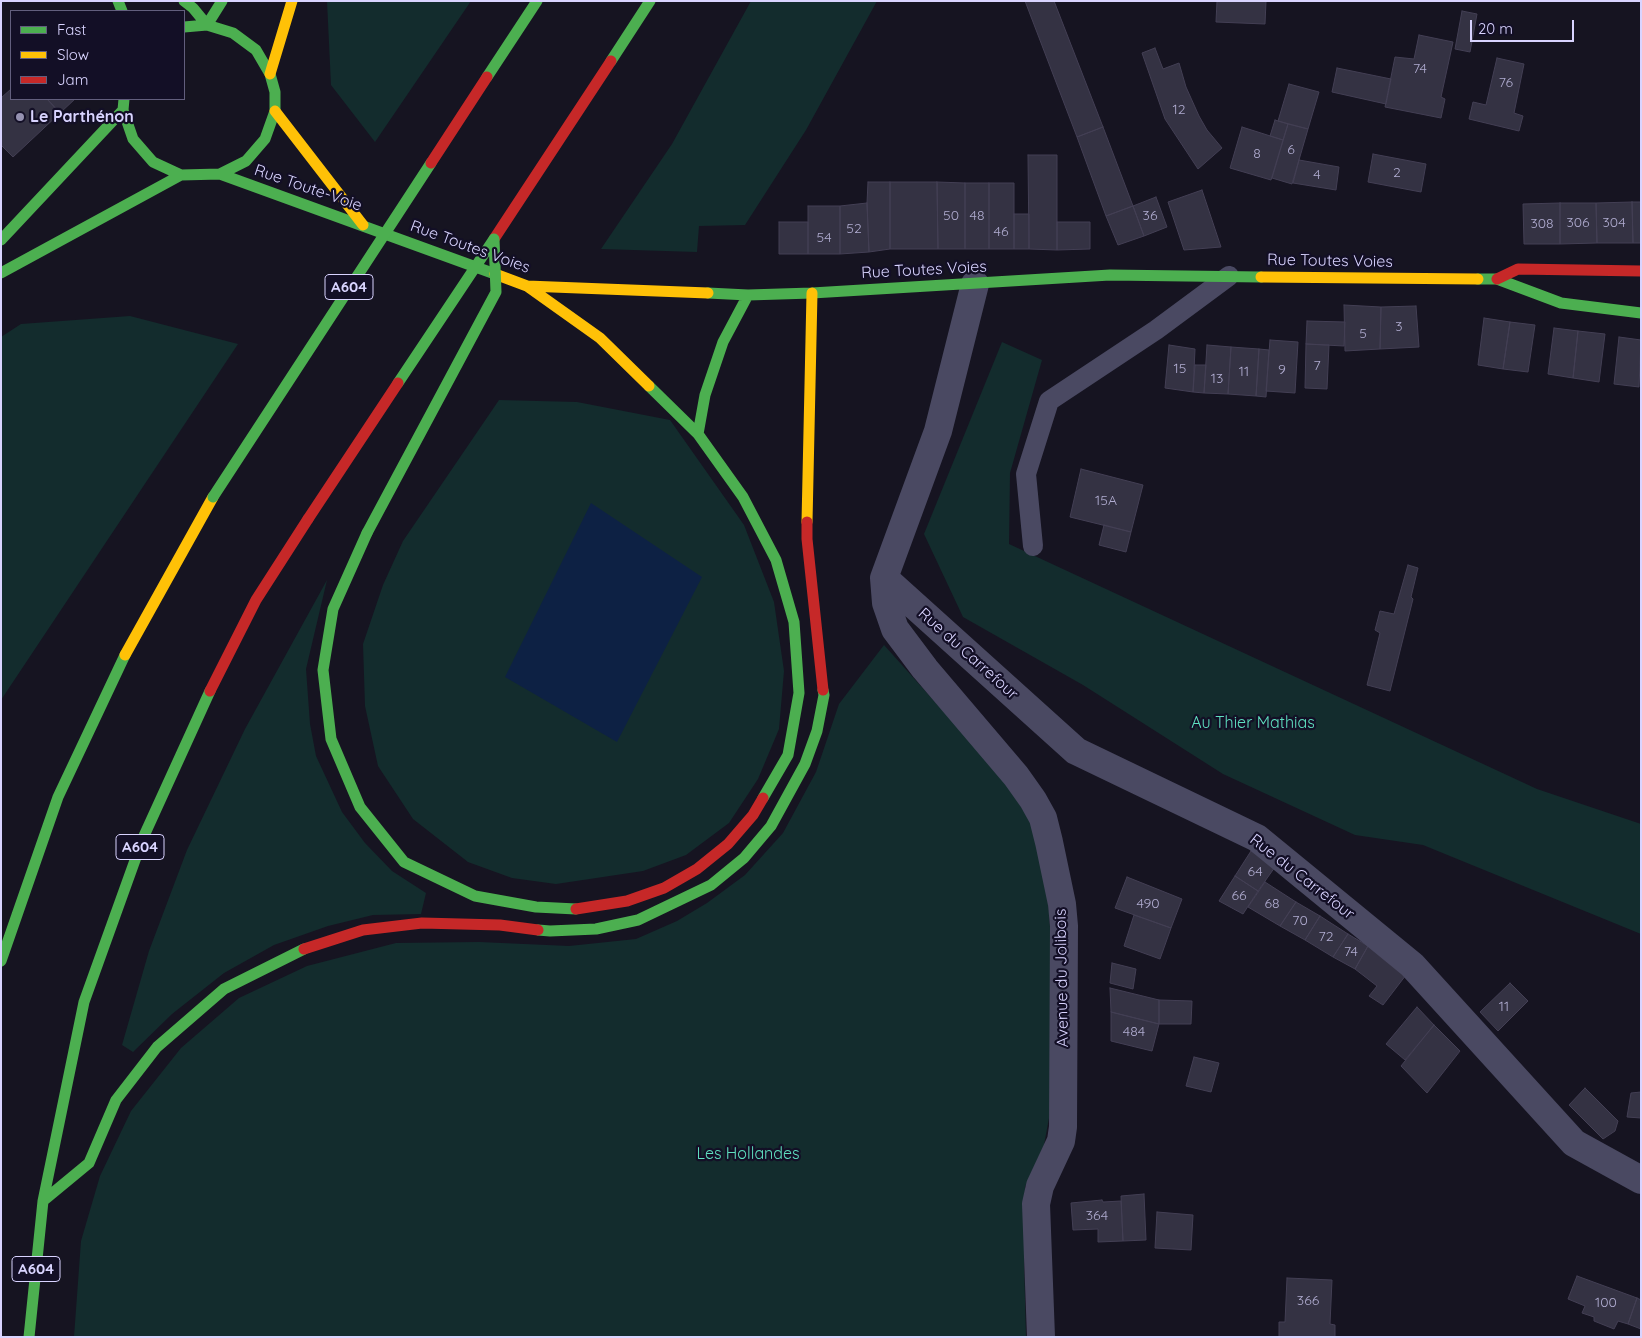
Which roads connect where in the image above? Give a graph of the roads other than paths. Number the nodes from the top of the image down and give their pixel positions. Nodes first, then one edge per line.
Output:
1 (184, 1) edge
2 (222, 1) edge
3 (292, 1) edge
4 (537, 1) edge
5 (650, 1) edge
6 (207, 25) junction
7 (185, 27) edge
8 (270, 74) junction
9 (124, 104) edge
10 (275, 111) junction
11 (220, 174) junction
12 (182, 175) junction
13 (363, 225) junction
14 (494, 239) junction
15 (1, 240) edge
16 (1641, 271) edge
17 (1, 273) edge
18 (1229, 276) junction
19 (1497, 278) junction
20 (975, 284) junction
21 (527, 286) junction
22 (812, 293) junction
23 (748, 294) junction
24 (1641, 313) edge
25 (698, 434) junction
26 (1032, 546) dead end
27 (884, 578) junction
28 (1, 961) edge
29 (1641, 1180) edge
30 (43, 1201) junction
31 (29, 1337) edge
32 (1041, 1337) edge

1 - 6 main road
2 - 6 main road
3 - 8 main road
4 - 28 main road, A604, bridge
5 - 14 main road, A604
6 - 7 main road, Rue Toute-Voie
6 - 8 main road, Rue Toute-Voie
8 - 10 main road, Rue Toute-Voie
9 - 12 main road, Rue Toute-Voie
9 - 15 main road
10 - 11 main road, Rue Toute-Voie
10 - 13 main road, Rue Toute-Voie
11 - 12 main road, Rue Toute-Voie
11 - 13 main road, Rue Toute-Voie
12 - 17 main road
13 - 21 main road, Rue Toutes Voies
14 - 25 main road, bridge
14 - 30 main road, A604, bridge
16 - 19 main road
18 - 19 main road, Rue Toutes Voies
18 - 20 main road, Rue Toutes Voies
18 - 26 lane
19 - 24 main road
20 - 22 main road, Rue Toutes Voies
20 - 27 street
21 - 23 main road, Rue Toutes Voies
21 - 25 main road
22 - 23 main road, Rue Toutes Voies
22 - 30 main road
23 - 25 main road
27 - 29 street, Rue du Carrefour
27 - 32 street, Avenue du Jolibois
30 - 31 main road, A604

